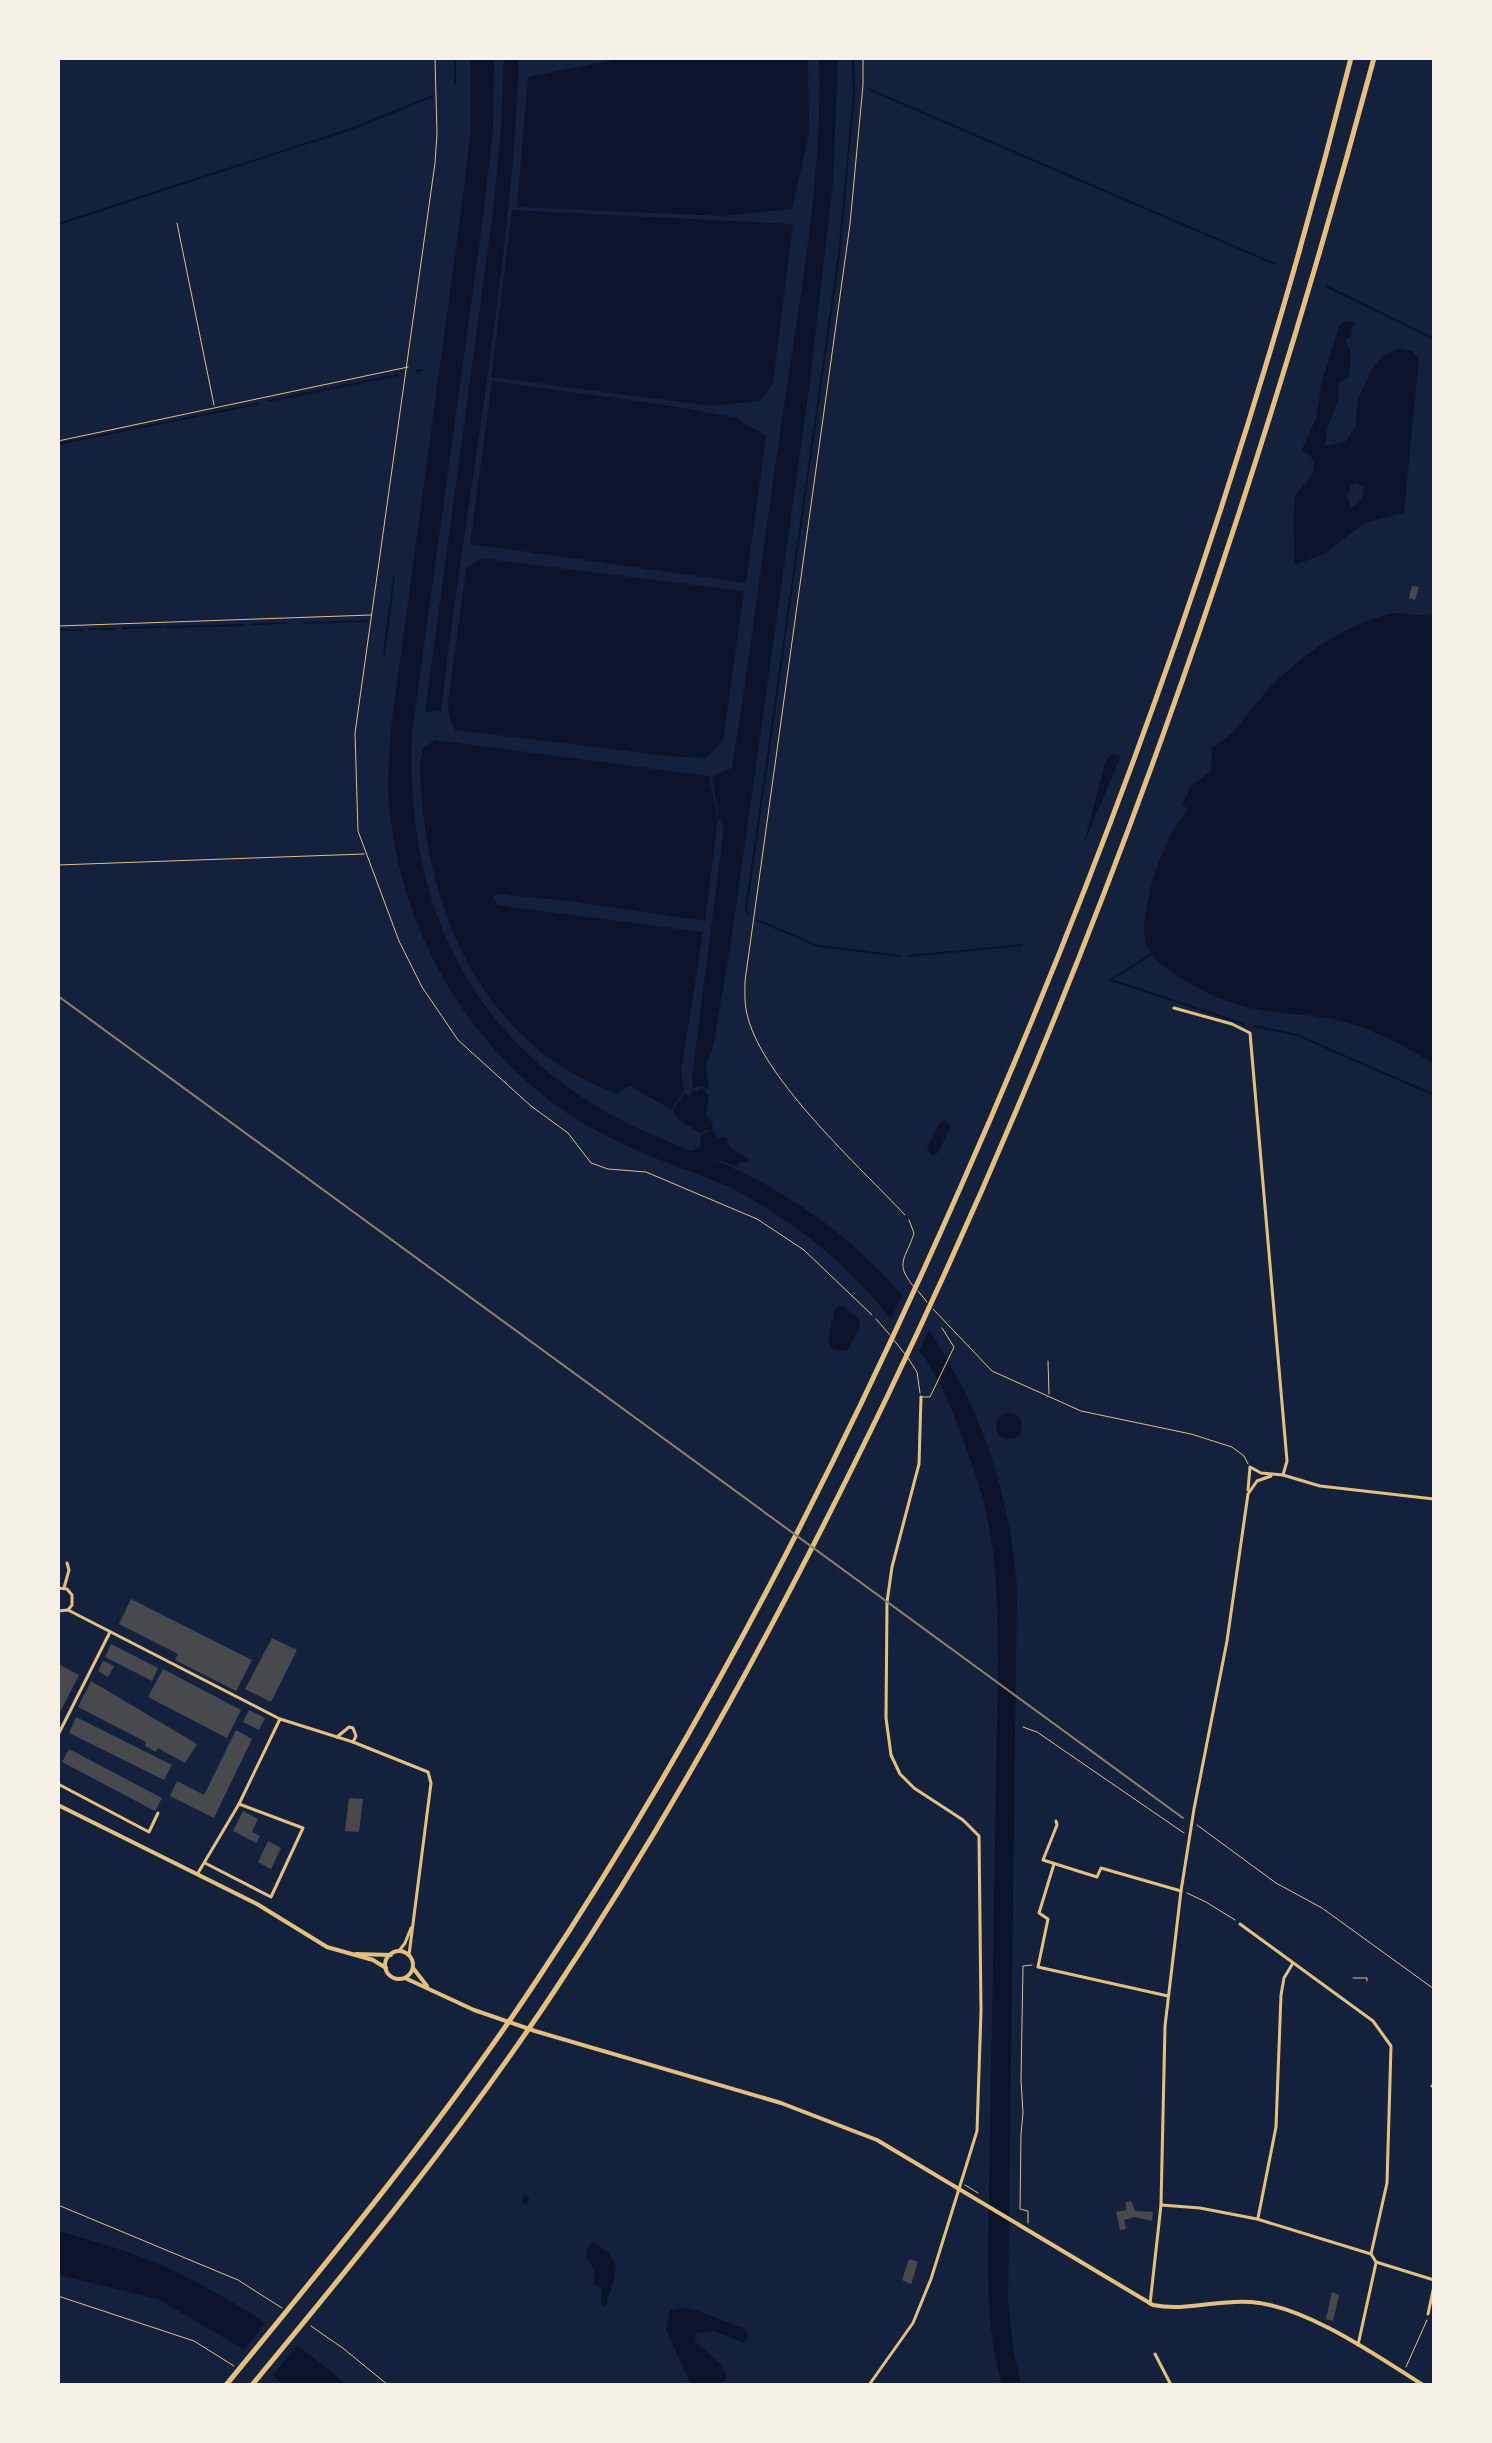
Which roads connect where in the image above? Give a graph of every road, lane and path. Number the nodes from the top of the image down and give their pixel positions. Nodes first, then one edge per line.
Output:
1 (435, 58) edge
2 (863, 58) edge
3 (1351, 58) edge
4 (1374, 58) edge
5 (177, 223) dead end
6 (408, 367) junction
7 (214, 408) junction
8 (58, 441) edge
9 (373, 615) junction
10 (58, 626) edge
11 (366, 854) junction
12 (58, 865) edge
13 (1174, 1008) dead end
14 (909, 1220) joint
15 (876, 1319) joint
16 (942, 1328) dead end
17 (1048, 1361) dead end
18 (921, 1397) junction
19 (1049, 1397) junction
20 (1250, 1467) junction
21 (1283, 1475) junction
22 (1271, 1476) junction
23 (1248, 1494) junction
24 (1434, 1499) edge
25 (67, 1563) dead end
26 (61, 1588) edge
27 (68, 1610) junction
28 (58, 1611) edge
29 (110, 1632) junction
30 (280, 1719) junction
31 (1023, 1727) dead end
32 (58, 1735) edge
33 (337, 1737) junction
34 (353, 1742) junction
35 (58, 1784) edge
36 (239, 1804) junction
37 (58, 1805) edge
38 (158, 1813) dead end
39 (1056, 1821) dead end
40 (1191, 1822) junction
41 (1203, 1831) junction
42 (1190, 1833) junction
43 (205, 1863) junction
44 (1054, 1864) junction
45 (198, 1873) junction
46 (1182, 1892) junction
47 (412, 1924) junction
48 (1240, 1924) joint
49 (399, 1951) junction
50 (354, 1954) junction
51 (391, 1955) junction
52 (409, 1955) junction
53 (1293, 1963) junction
54 (413, 1967) junction
55 (1038, 1967) junction
56 (386, 1968) junction
57 (405, 1978) junction
58 (1353, 1978) dead end
59 (1367, 1981) dead end
60 (428, 1988) junction
61 (1434, 1989) edge
62 (1168, 1996) junction
63 (959, 2184) junction
64 (979, 2193) dead end
65 (58, 2205) edge
66 (1161, 2205) junction
67 (1257, 2219) junction
68 (1027, 2226) dead end
69 (1371, 2254) junction
70 (1376, 2262) junction
71 (1434, 2280) edge
72 (1434, 2286) edge
73 (58, 2296) edge
74 (1150, 2304) junction
75 (286, 2311) dead end
76 (1428, 2314) joint
77 (307, 2323) dead end
78 (1358, 2345) junction
79 (1155, 2354) dead end
80 (234, 2366) dead end
81 (1403, 2372) junction
82 (226, 2385) edge
83 (252, 2385) edge
84 (388, 2385) edge
85 (869, 2385) edge
86 (1171, 2385) edge
87 (1423, 2385) edge

1 - 6 path
2 - 14 path
3 - 82 highway
4 - 83 highway
5 - 7 path
6 - 7 path
6 - 9 path
7 - 8 path
9 - 10 path
9 - 11 path
11 - 12 path
11 - 15 path
13 - 21 street
14 - 19 lane
15 - 18 lane
16 - 18 lane
17 - 19 lane
18 - 63 street
19 - 20 lane
20 - 22 street
20 - 23 street
21 - 22 street
21 - 24 street
22 - 23 street
23 - 40 street
25 - 26 street
26 - 27 street
27 - 28 street
27 - 29 street
29 - 30 street
29 - 32 street
30 - 33 street
30 - 36 street
31 - 42 path
33 - 34 street
33 - 34 street
34 - 47 street
35 - 38 street
36 - 43 street
36 - 43 street
37 - 45 main road
39 - 44 street
40 - 41 path
40 - 42 street
41 - 42 path
41 - 61 path
42 - 46 street
43 - 45 street
44 - 46 street
44 - 55 street
45 - 50 main road
46 - 48 path
46 - 62 street
47 - 49 street
47 - 52 street
48 - 53 street
49 - 51 main road
49 - 52 main road
50 - 51 main road
50 - 56 main road
51 - 56 main road
52 - 54 main road
53 - 67 street
53 - 69 street
54 - 57 main road
54 - 60 main road
55 - 62 street
55 - 68 path
56 - 57 main road
57 - 60 main road
58 - 59 path
60 - 63 main road
62 - 66 street
63 - 64 path
63 - 74 main road
63 - 85 street
65 - 75 path
66 - 67 street
66 - 74 street
67 - 69 street
69 - 70 street
70 - 71 street
70 - 78 street
72 - 76 street
73 - 80 path
74 - 78 main road
76 - 81 path
77 - 84 path
78 - 81 main road
79 - 86 street
81 - 87 main road

